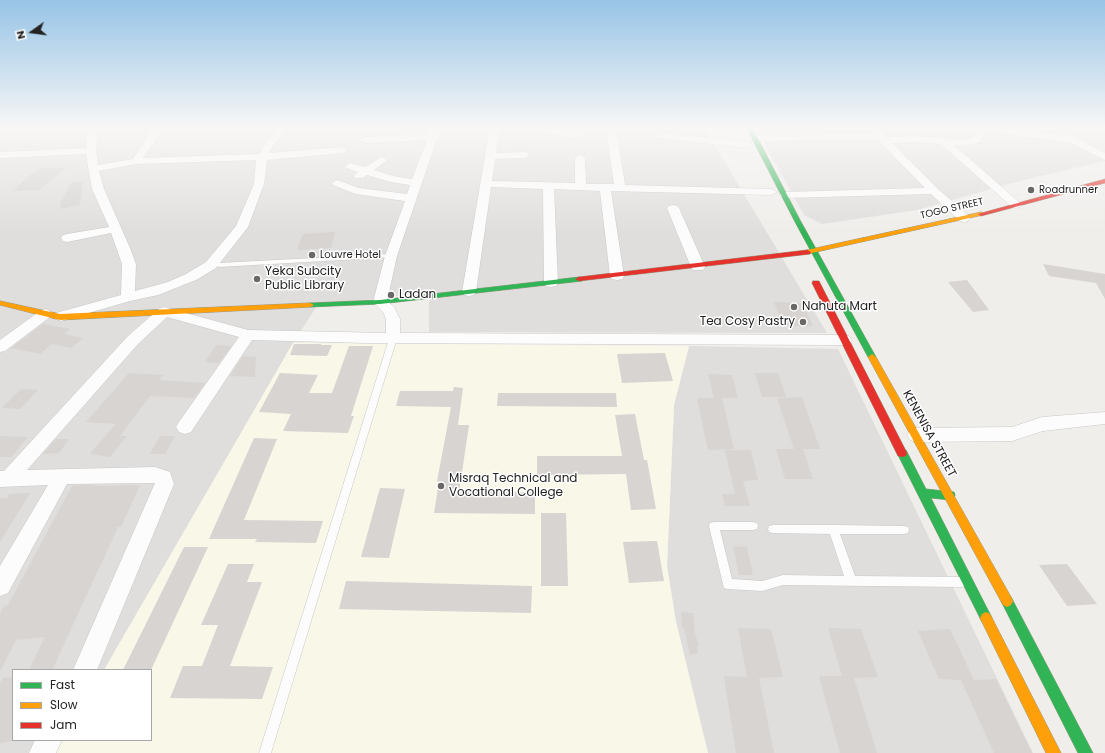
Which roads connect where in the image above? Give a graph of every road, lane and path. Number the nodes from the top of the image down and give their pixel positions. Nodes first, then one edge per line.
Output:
1 (92, 162) edge
2 (130, 162) edge
3 (261, 162) edge
4 (379, 162) edge
5 (424, 162) edge
6 (489, 162) edge
7 (580, 162) edge
8 (615, 162) edge
9 (761, 162) edge
10 (906, 162) edge
11 (967, 162) edge
12 (350, 166) dead end
13 (93, 169) junction
14 (365, 172) junction
15 (1105, 181) edge
16 (417, 183) junction
17 (485, 184) junction
18 (548, 186) junction
19 (581, 187) junction
20 (605, 188) junction
21 (620, 188) junction
22 (934, 190) junction
23 (775, 193) junction
24 (412, 198) junction
25 (1016, 205) junction
26 (673, 208) dead end
27 (964, 218) junction
28 (115, 229) junction
29 (67, 238) dead end
30 (815, 251) junction
31 (391, 256) junction
32 (219, 265) dead end
33 (698, 267) junction
34 (812, 274) dead end
35 (617, 276) junction
36 (551, 283) junction
37 (469, 292) junction
38 (128, 297) junction
39 (0, 302) edge
40 (380, 302) junction
41 (164, 312) junction
42 (45, 314) junction
43 (60, 316) junction
44 (248, 335) junction
45 (393, 338) junction
46 (844, 340) junction
47 (0, 347) edge
48 (1105, 418) edge
49 (185, 428) dead end
50 (916, 435) junction
51 (62, 477) junction
52 (5, 479) edge
53 (922, 493) junction
54 (950, 496) junction
55 (753, 526) dead end
56 (773, 529) dead end
57 (833, 529) junction
58 (904, 530) dead end
59 (852, 580) junction
60 (968, 582) junction
61 (0, 586) edge
62 (85, 669) edge
63 (48, 741) edge
64 (42, 753) edge
65 (265, 753) edge
66 (1054, 753) edge
67 (1086, 753) edge

1 - 13 street
2 - 13 street
3 - 38 street
4 - 14 street
5 - 16 street
6 - 17 street
7 - 19 street
8 - 21 street
9 - 23 main road, KENENISA STREET
10 - 22 street
11 - 25 street
12 - 14 street
13 - 28 street
14 - 16 street
14 - 24 street
15 - 25 main road, TOGO STREET
16 - 24 street
17 - 18 street
17 - 37 street
18 - 19 street
18 - 36 street
19 - 20 street
20 - 21 street
20 - 35 street
21 - 23 street
22 - 23 street
22 - 27 street
23 - 30 main road, KENENISA STREET
24 - 31 street
25 - 27 main road, TOGO STREET
26 - 33 street
27 - 30 main road, TOGO STREET
28 - 29 street
28 - 38 street
30 - 33 main road, TOGO STREET
30 - 50 main road, KENENISA STREET
31 - 32 lane
31 - 40 street
33 - 35 main road, TOGO STREET
34 - 46 main road
35 - 36 main road, TOGO STREET
36 - 37 main road, TOGO STREET
37 - 40 main road, TOGO STREET
38 - 43 street
39 - 42 main road, TOGO STREET
40 - 41 main road, TOGO STREET
40 - 45 street
41 - 43 main road, TOGO STREET
41 - 44 street
41 - 52 street
42 - 43 main road, TOGO STREET
42 - 47 street
44 - 45 street
44 - 49 street
45 - 46 street
45 - 65 lane
46 - 53 main road
48 - 50 street
50 - 54 main road, KENENISA STREET
51 - 52 street
51 - 61 street
51 - 62 street
53 - 54 main road
53 - 60 main road
54 - 67 main road, KENENISA STREET
55 - 59 lane
56 - 57 lane
57 - 58 lane
57 - 59 lane
59 - 60 lane
60 - 66 main road
63 - 64 street

